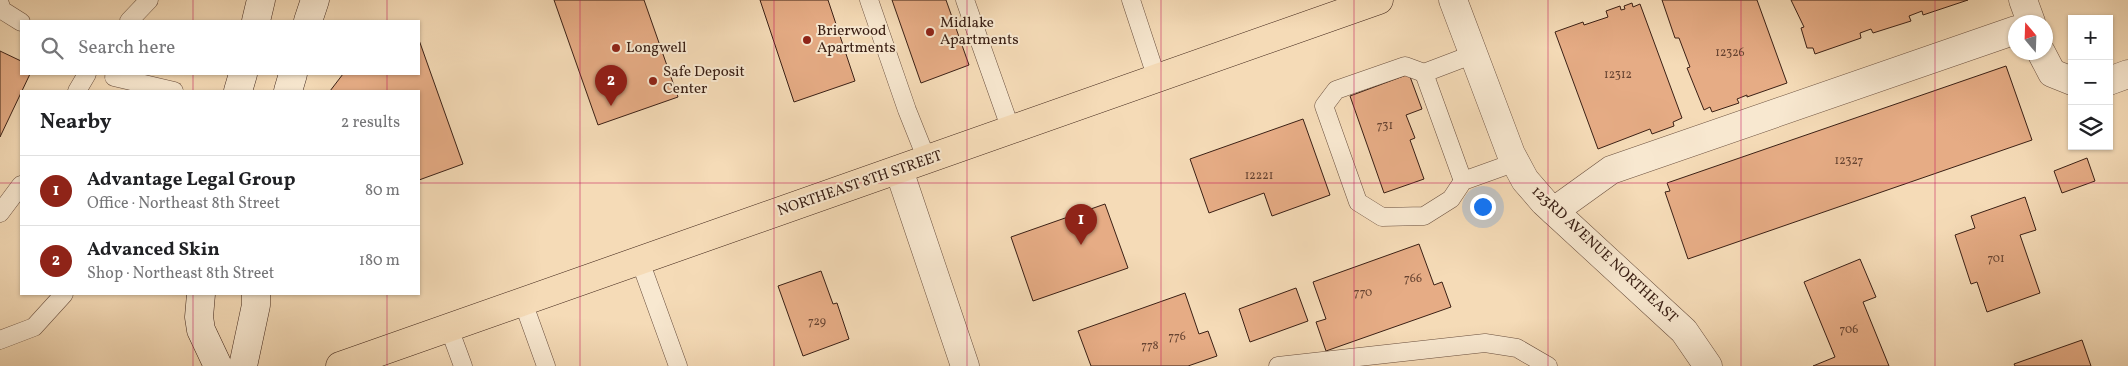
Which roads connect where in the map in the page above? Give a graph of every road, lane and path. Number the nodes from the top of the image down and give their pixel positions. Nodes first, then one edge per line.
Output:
1 (149, 0) edge
2 (261, 0) edge
3 (314, 0) edge
4 (869, 0) edge
5 (965, 0) edge
6 (1131, 0) edge
7 (1453, 0) edge
8 (2023, 0) edge
9 (1376, 1) edge
10 (0, 4) edge
11 (2028, 15) edge
12 (130, 20) edge
13 (256, 20) edge
14 (308, 20) edge
15 (20, 21) edge
16 (2008, 33) edge
17 (1474, 54) junction
18 (2045, 60) edge
19 (1424, 73) junction
20 (2128, 74) edge
21 (86, 75) edge
22 (243, 75) edge
23 (293, 75) edge
24 (1157, 79) junction
25 (2068, 80) edge
26 (2113, 80) edge
27 (113, 81) edge
28 (78, 90) edge
29 (168, 90) edge
30 (238, 90) edge
31 (288, 90) edge
32 (1010, 130) junction
33 (927, 160) junction
34 (1516, 162) junction
35 (899, 170) junction
36 (1463, 180) junction
37 (20, 186) edge
38 (1554, 211) junction
39 (0, 213) edge
40 (640, 261) junction
41 (63, 295) edge
42 (201, 295) edge
43 (256, 295) edge
44 (523, 302) junction
45 (449, 328) junction
46 (0, 340) edge
47 (345, 365) edge
48 (218, 366) edge
49 (243, 366) edge
50 (463, 366) edge
51 (546, 366) edge
52 (678, 366) edge
53 (965, 366) edge
54 (1278, 366) edge
55 (1548, 366) edge
56 (1708, 366) edge

1 - 12 lane
2 - 13 street
3 - 14 street
4 - 33 lane
5 - 32 lane
6 - 24 lane
7 - 17 street, 123RD AVENUE NORTHEAST
8 - 11 street
9 - 24 main road, NORTHEAST 8TH STREET
10 - 15 lane
16 - 38 street
17 - 19 lane
17 - 34 street, 123RD AVENUE NORTHEAST
18 - 25 street
19 - 36 lane
19 - 36 lane
20 - 26 street
21 - 28 lane
22 - 30 street
23 - 31 street
24 - 32 main road, NORTHEAST 8TH STREET
27 - 29 lane
32 - 33 main road, NORTHEAST 8TH STREET
33 - 35 main road, NORTHEAST 8TH STREET
34 - 36 lane
34 - 38 street, 123RD AVENUE NORTHEAST
35 - 40 main road, NORTHEAST 8TH STREET
35 - 53 street
37 - 39 lane
38 - 56 street, 123RD AVENUE NORTHEAST
40 - 44 main road, NORTHEAST 8TH STREET
40 - 52 lane
41 - 46 lane
42 - 48 street
43 - 49 street
44 - 45 main road, NORTHEAST 8TH STREET
44 - 51 lane
45 - 47 main road, NORTHEAST 8TH STREET
45 - 50 lane
54 - 55 lane

